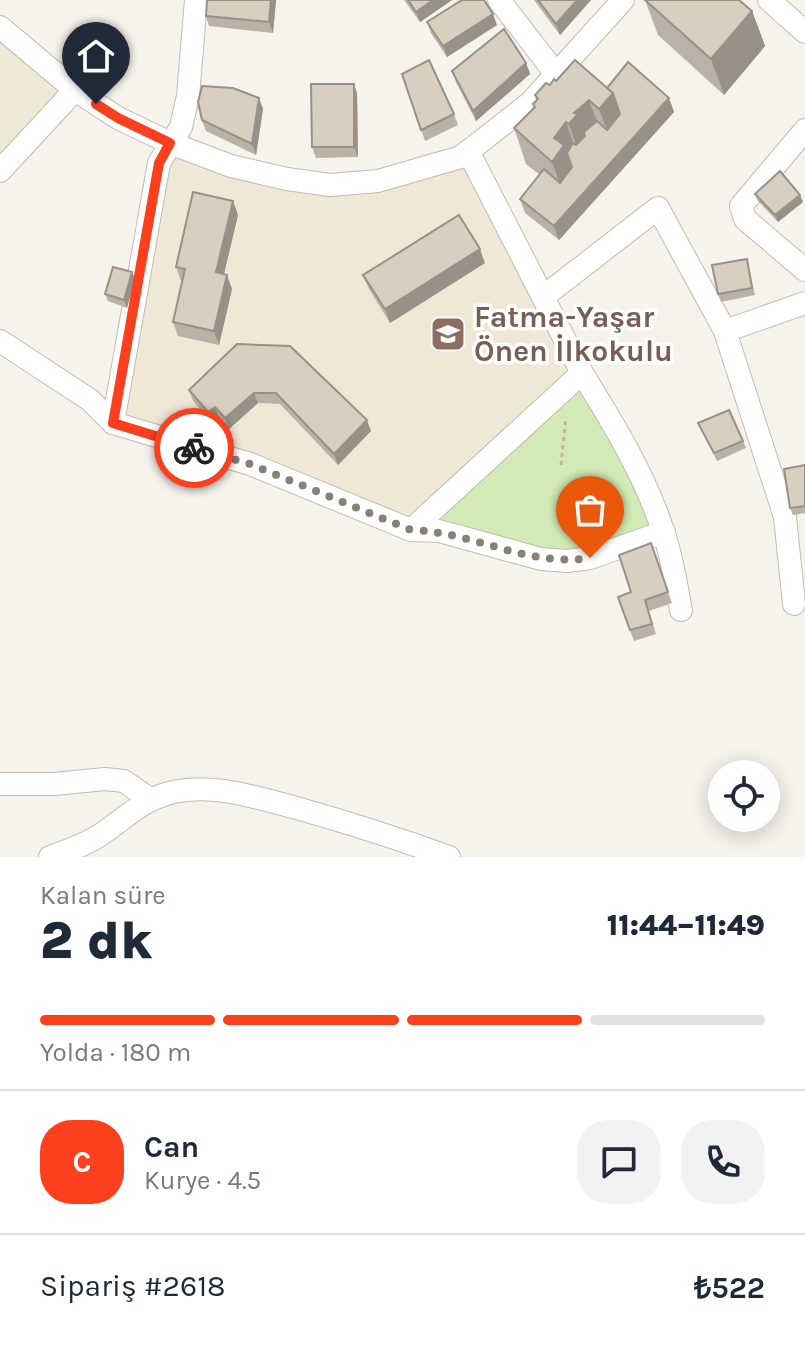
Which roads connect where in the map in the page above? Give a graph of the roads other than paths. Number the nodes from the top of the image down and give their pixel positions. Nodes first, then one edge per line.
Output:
1 (196, 0) edge
2 (499, 0) edge
3 (623, 0) edge
4 (776, 2) edge
5 (0, 27) edge
6 (805, 32) edge
7 (556, 74) junction
8 (75, 90) junction
9 (805, 130) edge
10 (170, 143) junction
11 (468, 151) junction
12 (0, 171) edge
13 (805, 270) edge
14 (543, 297) junction
15 (805, 303) edge
16 (725, 331) junction
17 (0, 341) edge
18 (575, 379) junction
19 (113, 423) junction
20 (411, 530) junction
21 (664, 532) junction
22 (794, 604) dead end
23 (681, 610) dead end
24 (0, 784) edge
25 (151, 800) junction
26 (50, 857) edge
27 (449, 857) edge

1 - 10 street
2 - 7 street
3 - 7 street
4 - 6 street
5 - 8 street
7 - 11 street
8 - 10 street
8 - 12 street
9 - 13 street
10 - 11 street
10 - 19 street
11 - 14 street
14 - 16 street
14 - 18 street
15 - 16 street
16 - 22 street
17 - 19 street
18 - 20 street
18 - 21 street
19 - 20 street
20 - 21 street
21 - 23 street
24 - 25 street
25 - 26 street
25 - 27 street

